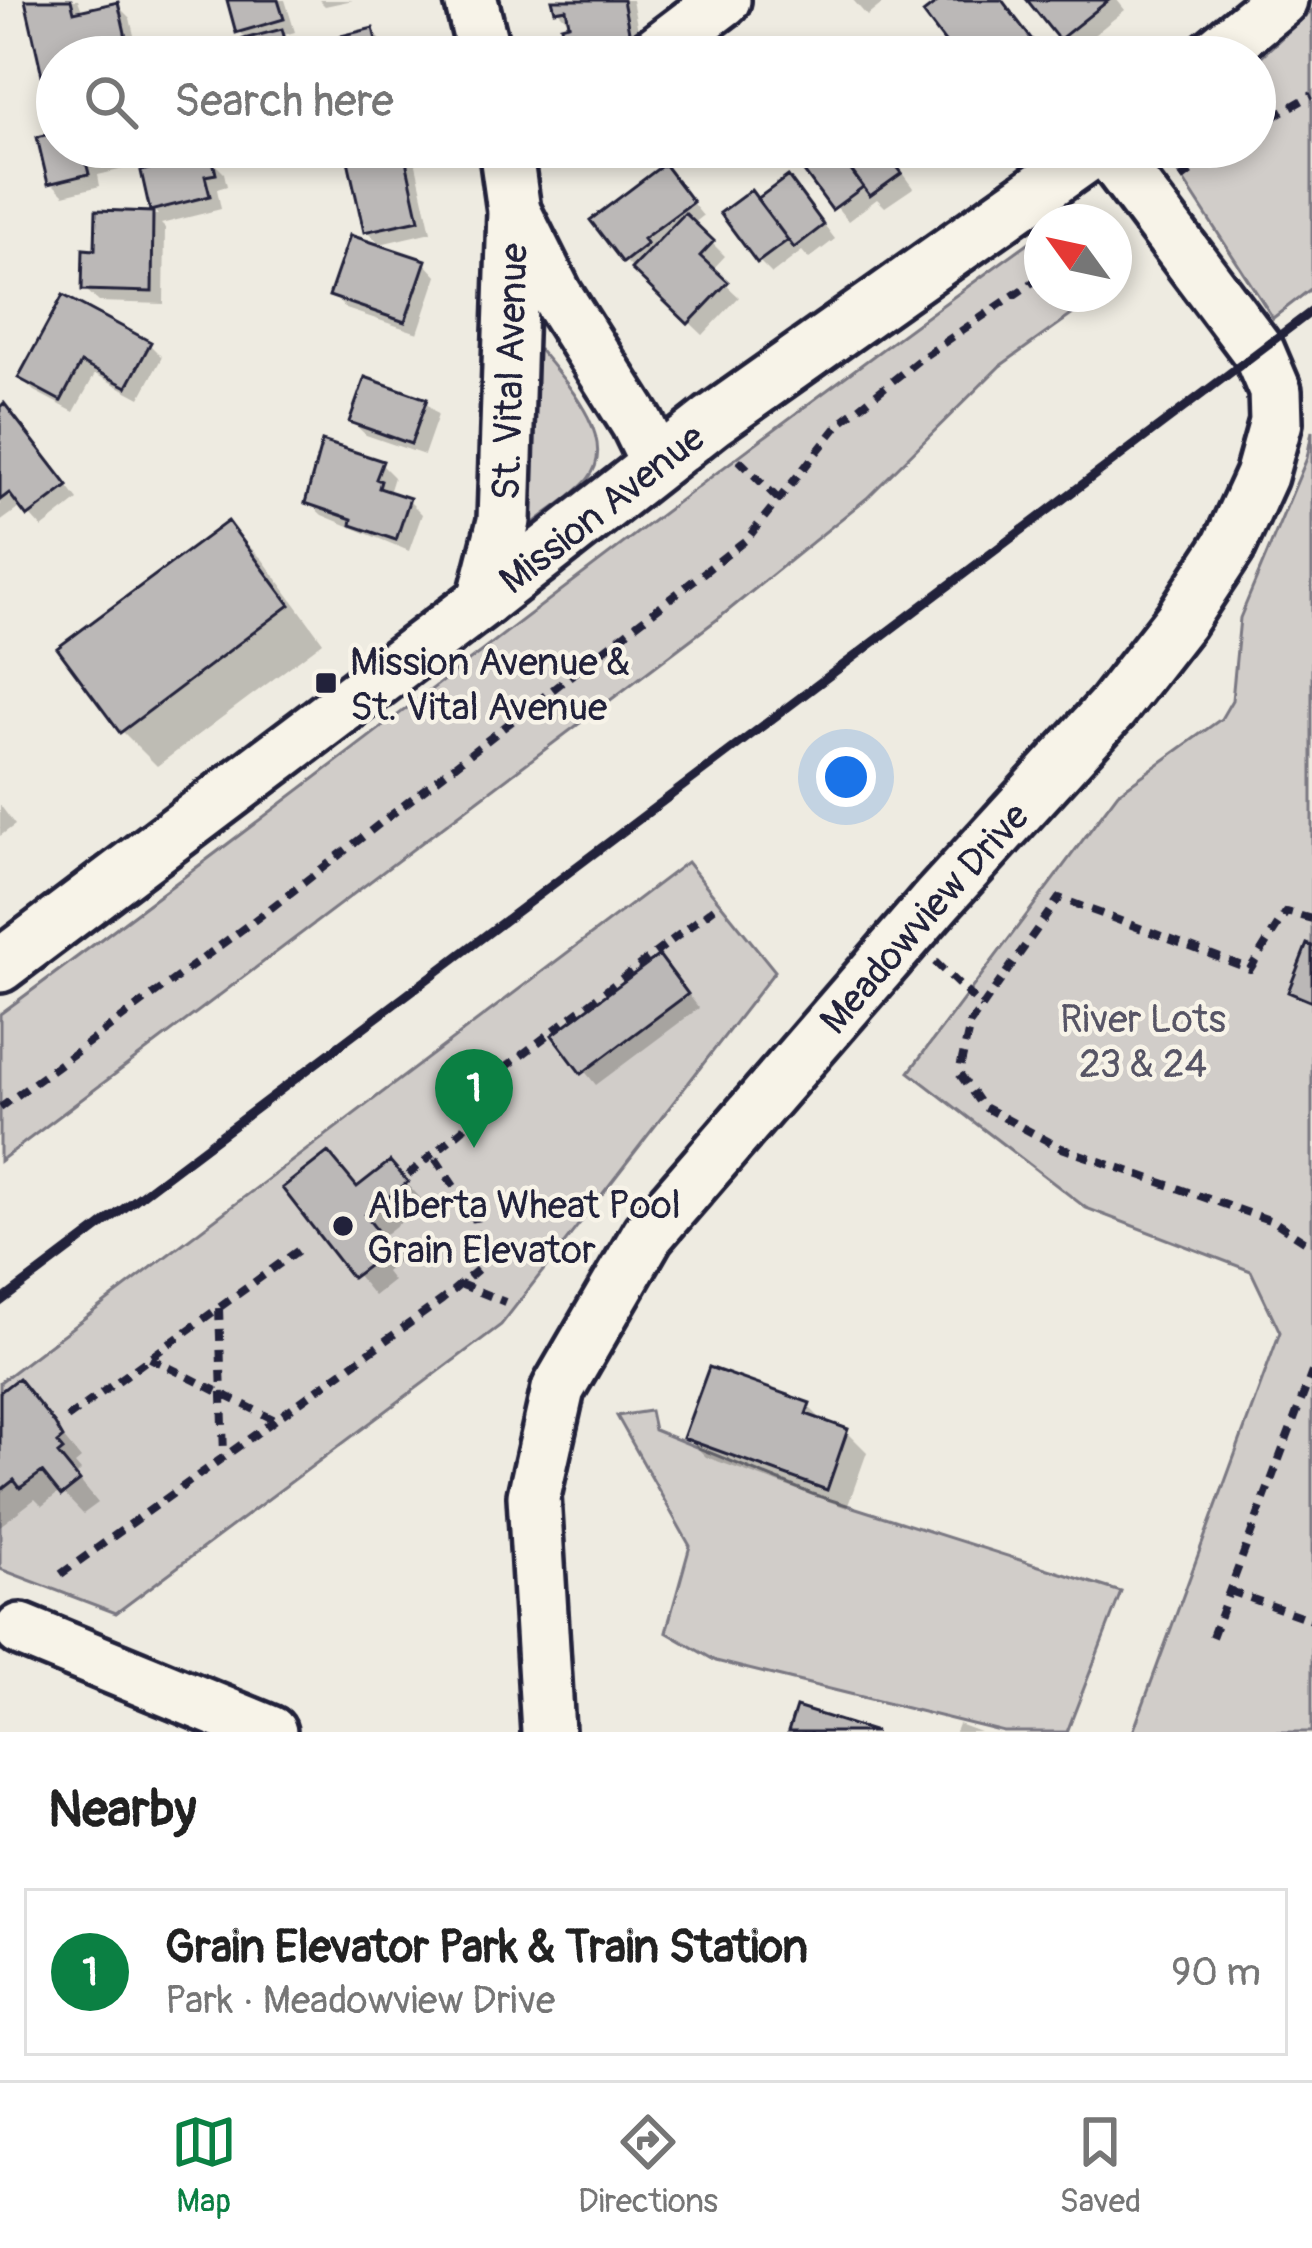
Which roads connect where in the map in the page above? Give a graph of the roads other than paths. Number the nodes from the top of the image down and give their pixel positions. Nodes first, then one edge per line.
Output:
1 (471, 0) edge
2 (724, 0) edge
3 (1281, 0) edge
4 (480, 36) edge
5 (677, 36) edge
6 (1237, 36) edge
7 (509, 168) edge
8 (1072, 168) edge
9 (1118, 168) edge
10 (514, 211) junction
11 (1294, 417) edge
12 (656, 462) junction
13 (484, 600) junction
14 (0, 966) edge
15 (21, 1630) dead end
16 (271, 1732) edge
17 (548, 1732) edge

1 - 4 street
2 - 5 street
3 - 6 street
7 - 10 street, St. Vital Avenue
8 - 12 street, Mission Avenue
9 - 11 street, Meadowview Drive
10 - 12 street, St. Vital Avenue
10 - 13 street, St. Vital Avenue
11 - 17 street, Meadowview Drive
12 - 13 street, Mission Avenue
13 - 14 street, Mission Avenue
15 - 16 street

